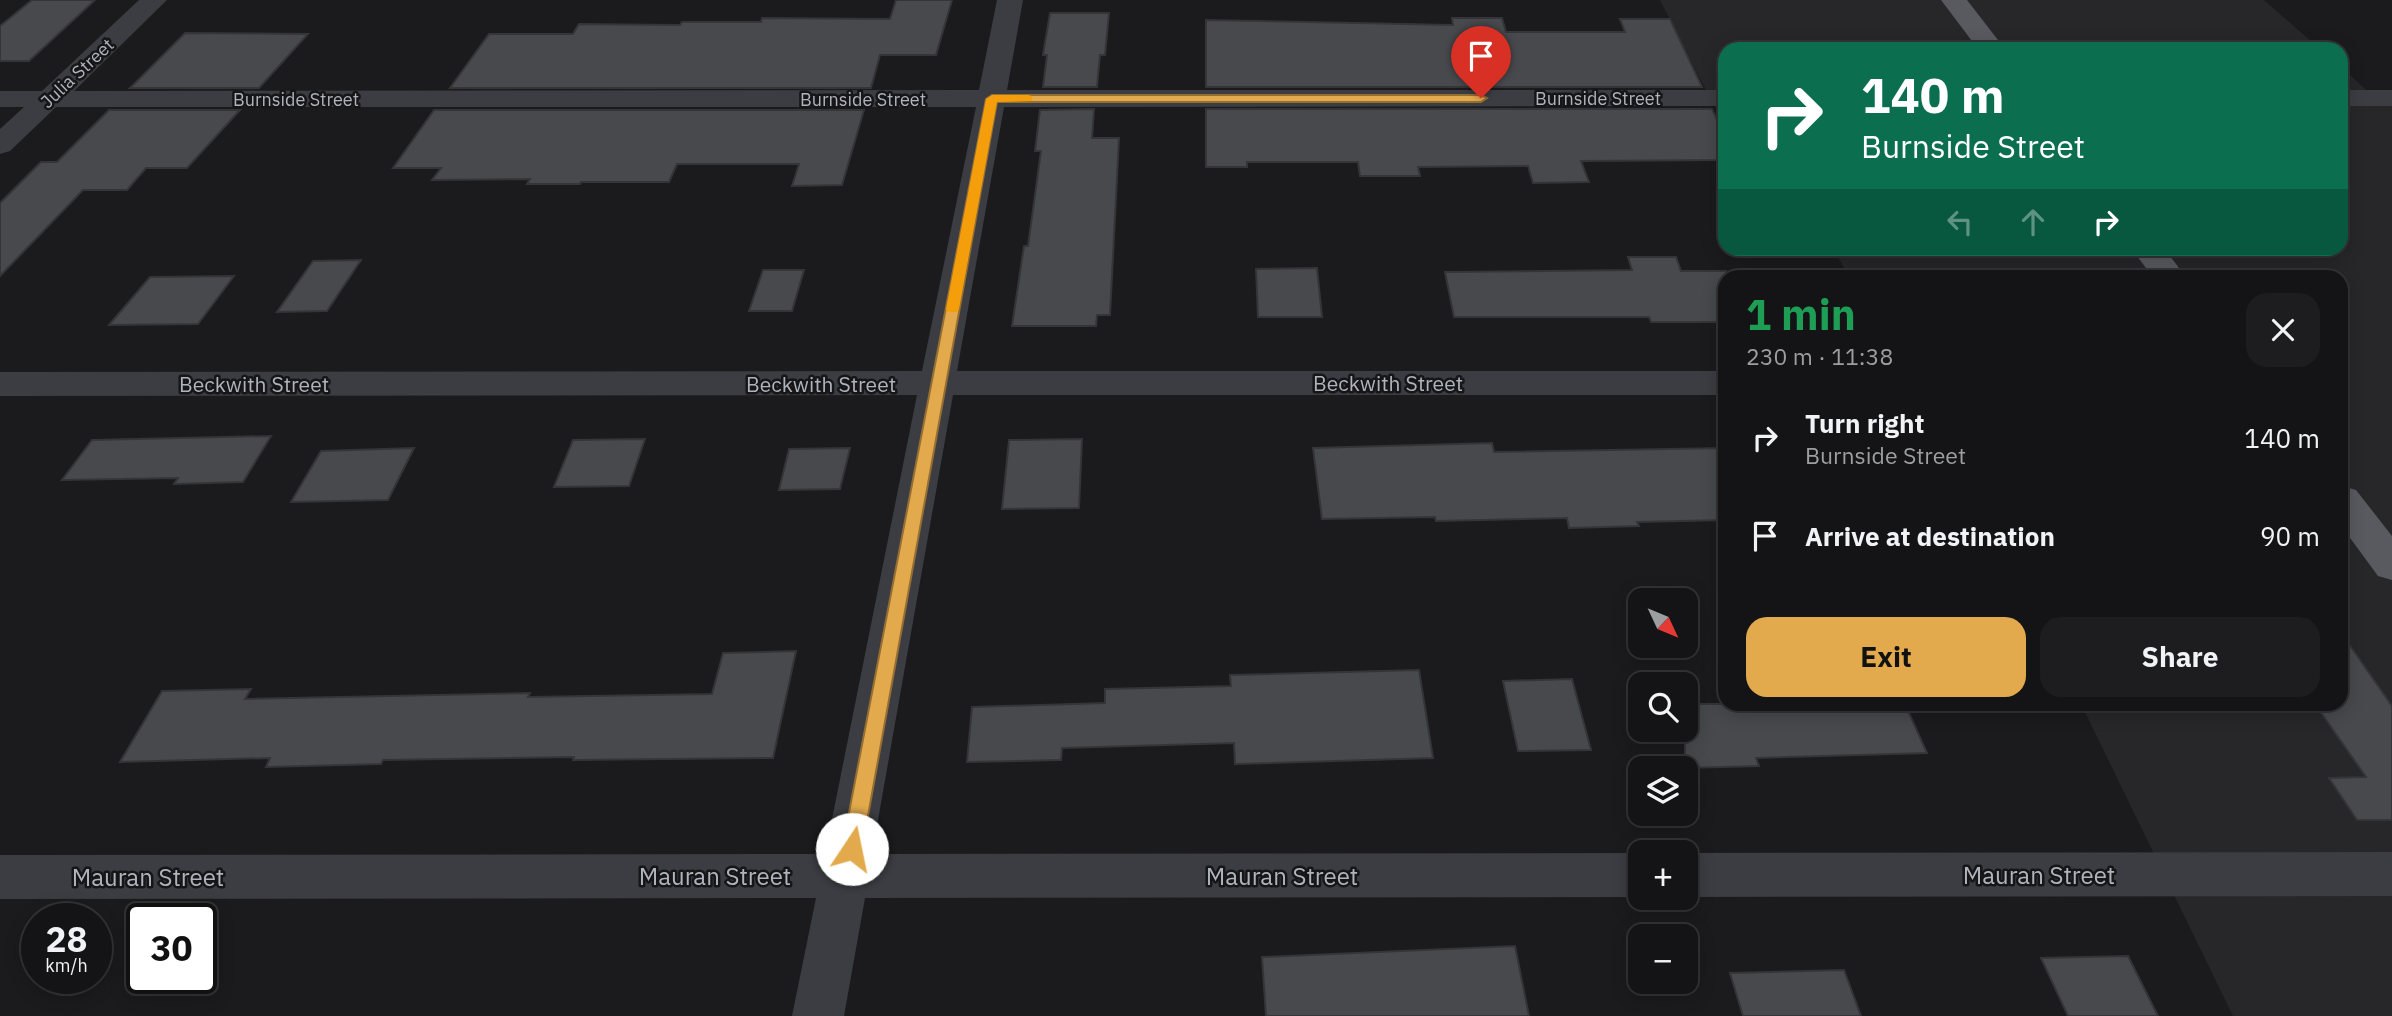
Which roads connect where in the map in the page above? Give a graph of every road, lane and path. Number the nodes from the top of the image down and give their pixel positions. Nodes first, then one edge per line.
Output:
1 (154, 0) edge
2 (1010, 0) edge
3 (1954, 0) edge
4 (1987, 42) edge
5 (1718, 98) edge
6 (2348, 98) edge
7 (2392, 98) edge
8 (0, 99) edge
9 (49, 99) junction
10 (992, 99) junction
11 (0, 145) edge
12 (2153, 256) edge
13 (2164, 270) edge
14 (1718, 383) edge
15 (0, 384) edge
16 (939, 384) junction
17 (2348, 508) edge
18 (2392, 565) edge
19 (2392, 874) edge
20 (1628, 875) edge
21 (1698, 875) edge
22 (847, 876) junction
23 (0, 877) edge
24 (818, 1016) edge

1 - 9 street, Julia Street
2 - 10 street
3 - 4 main road
5 - 10 street, Burnside Street
6 - 7 street
8 - 9 street, Burnside Street
9 - 10 street, Burnside Street
9 - 11 street, Julia Street
10 - 16 street
12 - 13 main road
14 - 16 street, Beckwith Street
15 - 16 street, Beckwith Street
16 - 22 street
17 - 18 main road
19 - 21 street, Mauran Street
20 - 22 street, Mauran Street
22 - 23 street, Mauran Street
22 - 24 street

